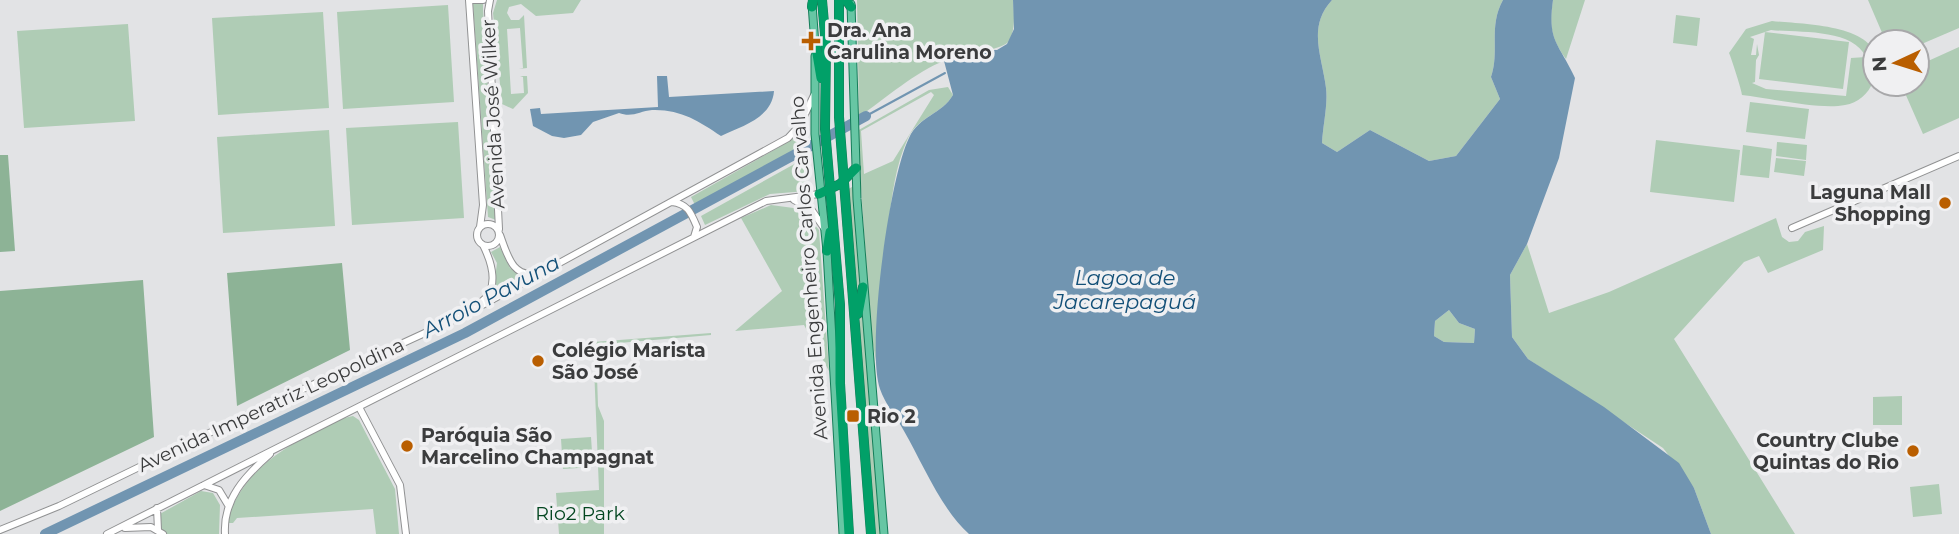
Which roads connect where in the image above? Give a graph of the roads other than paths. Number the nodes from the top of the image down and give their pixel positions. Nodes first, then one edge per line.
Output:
1 (471, 0) edge
2 (484, 0) edge
3 (490, 0) edge
4 (822, 0) edge
5 (839, 0) edge
6 (812, 2) edge
7 (849, 2) edge
8 (814, 41) junction
9 (814, 93) junction
10 (824, 97) junction
11 (1959, 156) edge
12 (856, 168) junction
13 (844, 181) junction
14 (829, 190) junction
15 (819, 194) junction
16 (789, 199) junction
17 (672, 202) junction
18 (831, 206) junction
19 (480, 227) junction
20 (1792, 228) dead end
21 (499, 232) junction
22 (826, 232) junction
23 (694, 237) junction
24 (483, 245) junction
25 (827, 251) junction
26 (551, 268) junction
27 (863, 287) junction
28 (466, 314) junction
29 (855, 326) junction
30 (359, 407) junction
31 (279, 447) junction
32 (203, 485) junction
33 (228, 505) junction
34 (157, 508) junction
35 (117, 529) junction
36 (0, 530) edge
37 (160, 532) edge
38 (107, 534) edge
39 (225, 534) edge
40 (406, 534) edge
41 (843, 534) edge
42 (849, 534) edge
43 (872, 534) edge
44 (884, 534) edge

1 - 2 street
1 - 19 street, Avenida José Wilker
3 - 21 street, Avenida José Wilker
4 - 10 highway, Avenida Engenheiro Carlos Carvalho
5 - 13 highway
6 - 8 main road, Avenida Engenheiro Carlos Carvalho
7 - 12 main road
8 - 9 main road, Avenida Engenheiro Carlos Carvalho
8 - 10 highway
9 - 15 main road, Avenida Engenheiro Carlos Carvalho
9 - 17 street, Avenida Imperatriz Leopoldina
10 - 14 highway, Avenida Engenheiro Carlos Carvalho
11 - 20 street
12 - 13 highway
12 - 27 main road
13 - 14 highway
13 - 29 highway
14 - 15 highway
14 - 18 highway, Avenida Engenheiro Carlos Carvalho
15 - 16 street, Avenida Imperatriz Leopoldina
15 - 22 main road, Avenida Engenheiro Carlos Carvalho
16 - 22 street
16 - 23 street, Avenida Imperatriz Leopoldina
17 - 23 street
17 - 26 street, Avenida Imperatriz Leopoldina
18 - 25 highway
18 - 42 highway, Avenida Engenheiro Carlos Carvalho
19 - 21 street
19 - 24 street
21 - 24 street
21 - 26 street, Avenida José Wilker
22 - 25 main road, Avenida Engenheiro Carlos Carvalho
23 - 30 street, Avenida Imperatriz Leopoldina
24 - 28 street
25 - 41 main road, Avenida Engenheiro Carlos Carvalho
26 - 28 street, Avenida Imperatriz Leopoldina
27 - 29 highway
27 - 44 main road
28 - 36 street, Avenida Imperatriz Leopoldina
29 - 43 highway
30 - 31 street, Avenida Imperatriz Leopoldina
30 - 40 street
31 - 32 street, Avenida Imperatriz Leopoldina
31 - 33 street
32 - 33 street
32 - 34 street, Avenida Imperatriz Leopoldina
33 - 39 street
34 - 35 street, Avenida Imperatriz Leopoldina
34 - 37 street
35 - 37 street
35 - 38 street, Avenida Imperatriz Leopoldina

